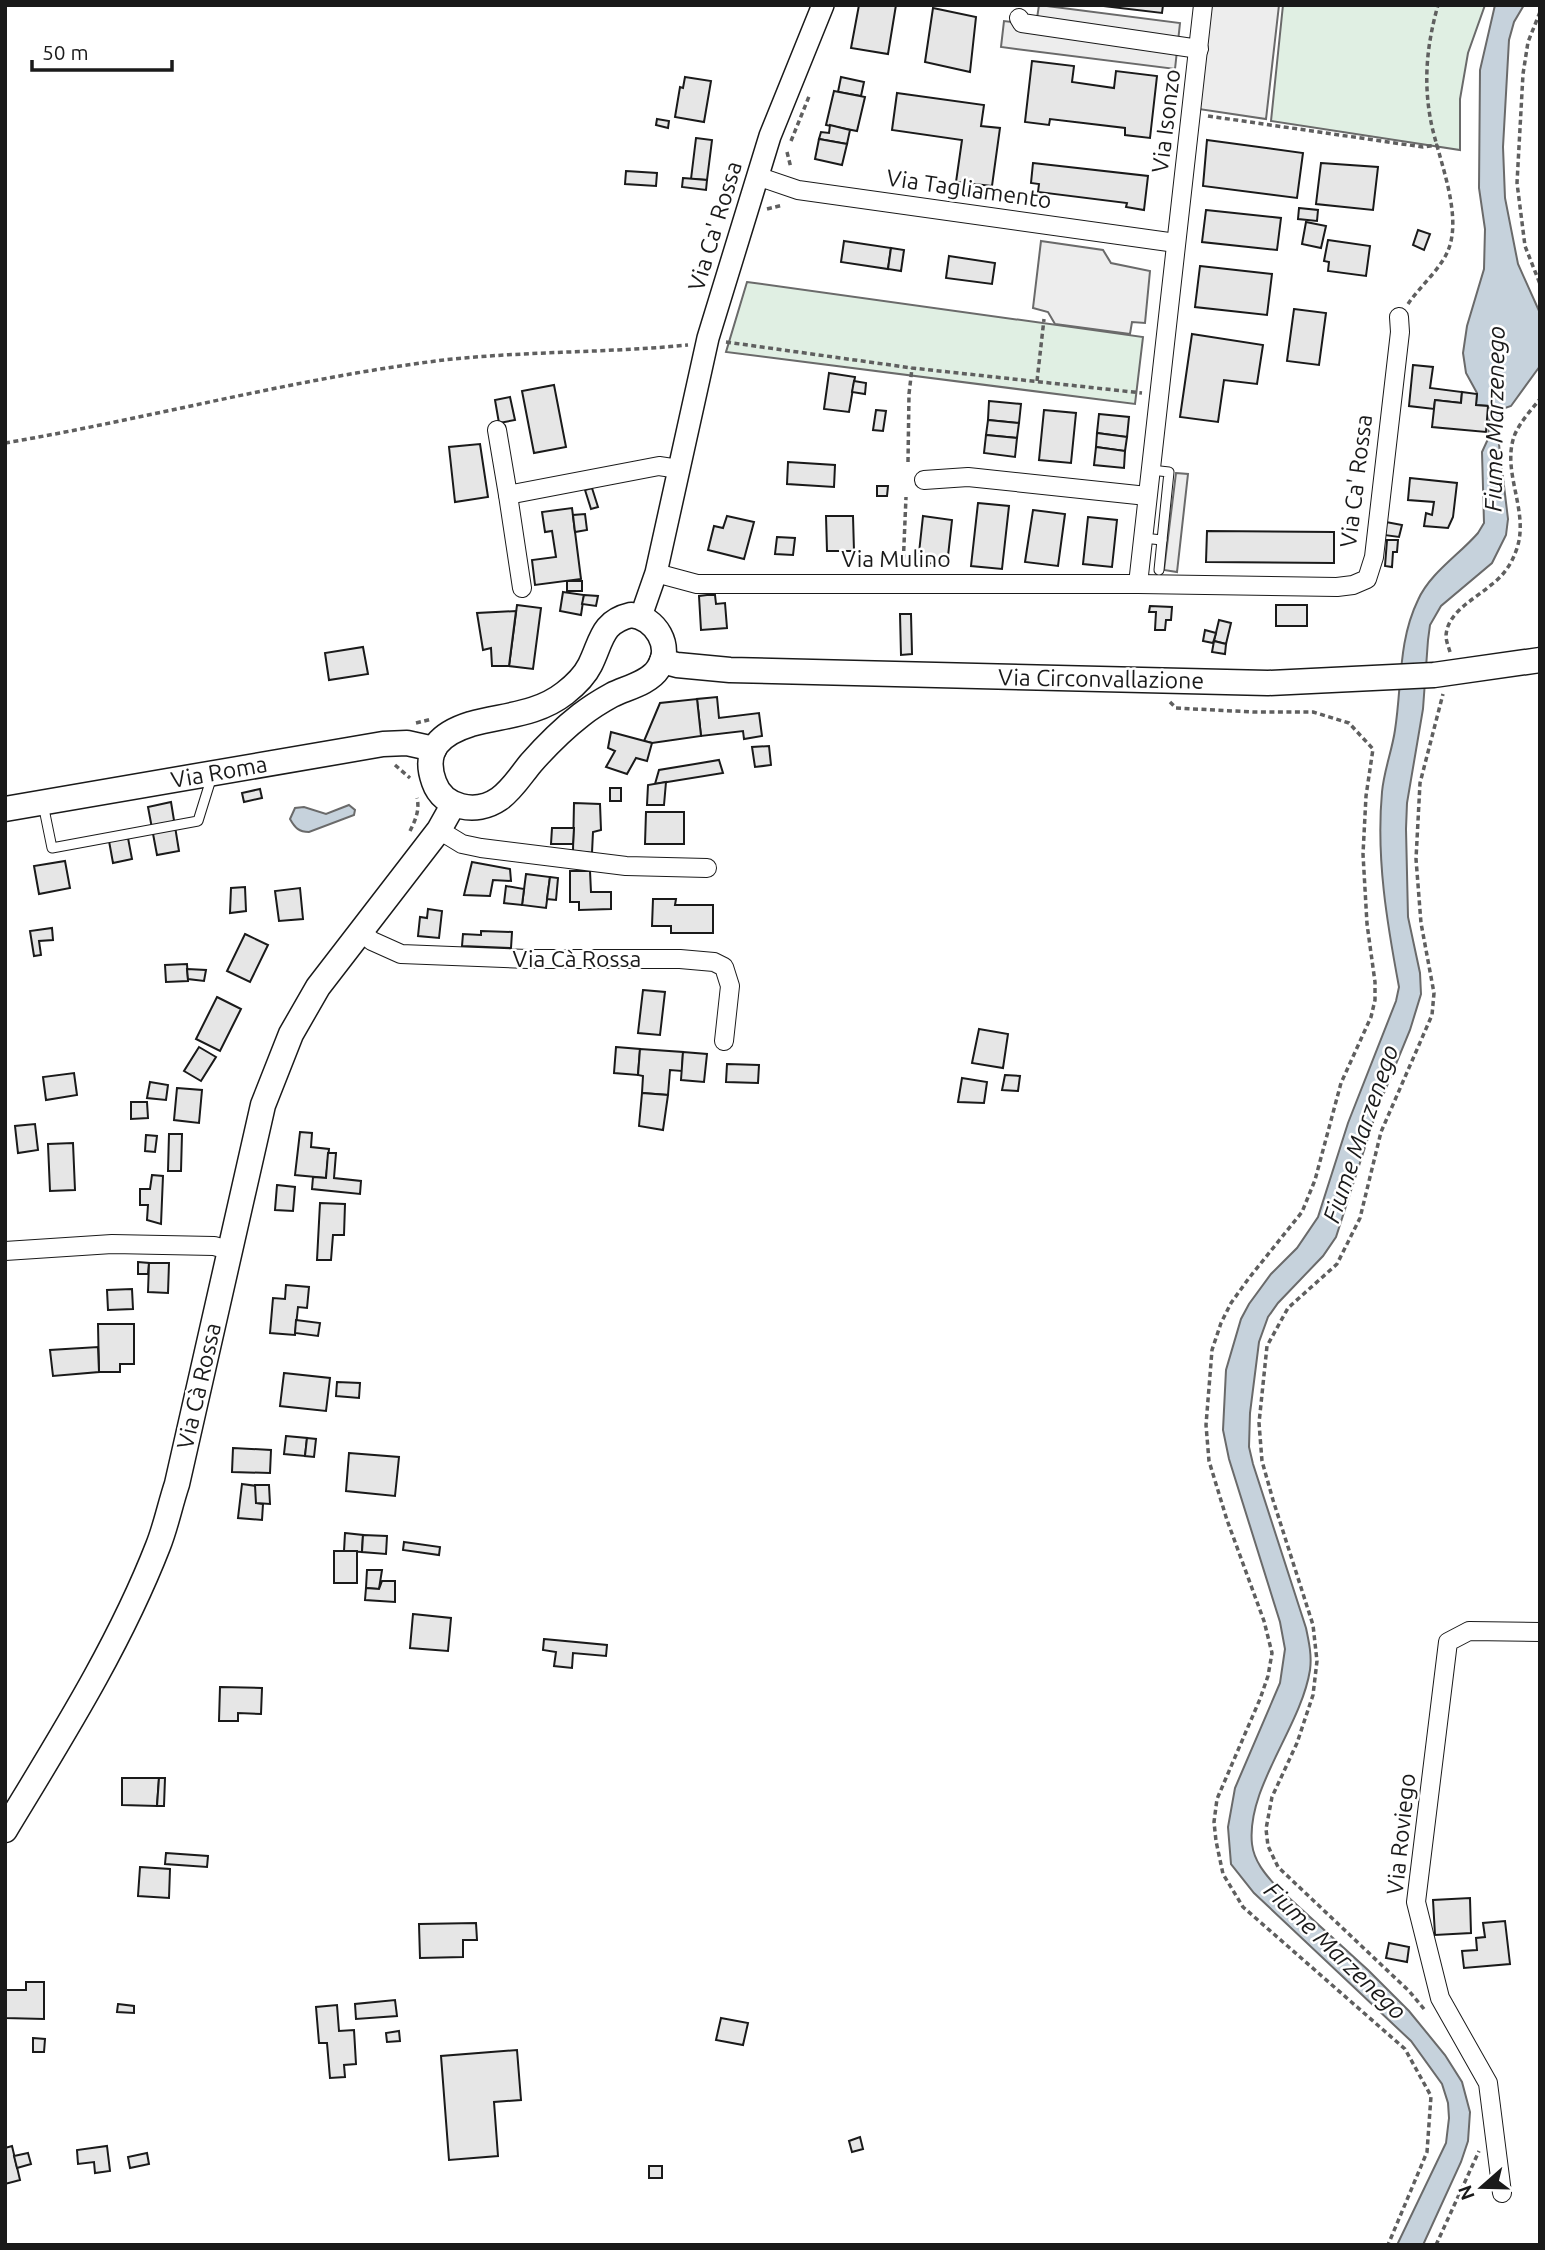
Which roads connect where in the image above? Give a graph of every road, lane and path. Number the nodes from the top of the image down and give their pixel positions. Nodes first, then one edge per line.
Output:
1 (823, 5) edge
2 (1203, 5) edge
3 (1438, 5) edge
4 (1540, 12) edge
5 (1019, 18) dead end
6 (1199, 49) junction
7 (811, 91) dead end
8 (1202, 116) dead end
9 (1438, 145) junction
10 (793, 171) dead end
11 (757, 176) junction
12 (1176, 243) junction
13 (1540, 284) edge
14 (1399, 317) joint
15 (1044, 319) dead end
16 (693, 335) dead end
17 (725, 342) dead end
18 (912, 368) junction
19 (1037, 381) junction
20 (1540, 399) edge
21 (1158, 404) junction
22 (497, 430) dead end
23 (5, 443) edge
24 (908, 462) dead end
25 (679, 469) junction
26 (1151, 470) junction
27 (924, 480) dead end
28 (508, 495) junction
29 (1147, 496) junction
30 (906, 497) dead end
31 (1143, 538) junction
32 (1162, 540) junction
33 (1159, 570) dead end
34 (656, 573) junction
35 (902, 584) junction
36 (1138, 584) junction
37 (522, 588) dead end
38 (641, 616) junction
39 (1540, 660) edge
40 (662, 661) junction
41 (1444, 672) junction
42 (1149, 680) junction
43 (584, 695) junction
44 (443, 716) dead end
45 (413, 723) dead end
46 (434, 748) junction
47 (213, 773) junction
48 (43, 802) junction
49 (453, 805) junction
50 (5, 808) edge
51 (439, 830) junction
52 (707, 868) dead end
53 (360, 931) junction
54 (724, 1041) dead end
55 (229, 1250) junction
56 (5, 1251) edge
57 (1540, 1632) edge
58 (5, 1830) edge
59 (1429, 2015) dead end
60 (1480, 2149) dead end
61 (1502, 2193) dead end
62 (1388, 2245) edge
63 (1436, 2245) edge

1 - 11 street, Via Ca' Rossa
2 - 6 street, Via Isonzo
3 - 9 path
4 - 13 path
5 - 6 street
6 - 12 street, Via Isonzo
7 - 10 path
8 - 9 path
9 - 14 path
11 - 12 street, Via Tagliamento
11 - 25 street, Via Ca' Rossa
12 - 21 street
14 - 36 street, Via Ca' Rossa
15 - 19 path
16 - 23 path
17 - 18 path
18 - 19 path
18 - 24 path
19 - 21 path
20 - 41 path
21 - 26 street
22 - 28 street
25 - 28 street
25 - 34 street, Via Ca' Rossa
26 - 29 street
26 - 32 lane
27 - 29 street
28 - 37 street
29 - 31 street
30 - 35 path
31 - 32 lane
31 - 36 street
32 - 33 lane
34 - 35 street, Via Mulino
34 - 38 street, Via Ca' Rossa
35 - 36 street, Via Mulino
38 - 40 main road
38 - 43 main road
39 - 41 main road, Via Circonvallazione
40 - 42 main road, Via Circonvallazione
40 - 43 main road
41 - 42 main road, Via Circonvallazione
41 - 59 path
42 - 62 path
43 - 46 main road
43 - 49 main road
44 - 45 path
46 - 47 main road, Via Roma
46 - 49 main road
47 - 48 main road, Via Roma
47 - 48 lane
48 - 50 main road, Via Roma
49 - 51 main road, Via Cà Rossa
51 - 52 street
51 - 53 main road, Via Cà Rossa
53 - 54 street, Via Cà Rossa
53 - 55 main road, Via Cà Rossa
55 - 56 street
55 - 58 main road, Via Cà Rossa
57 - 61 street, Via Roviego
60 - 63 path

